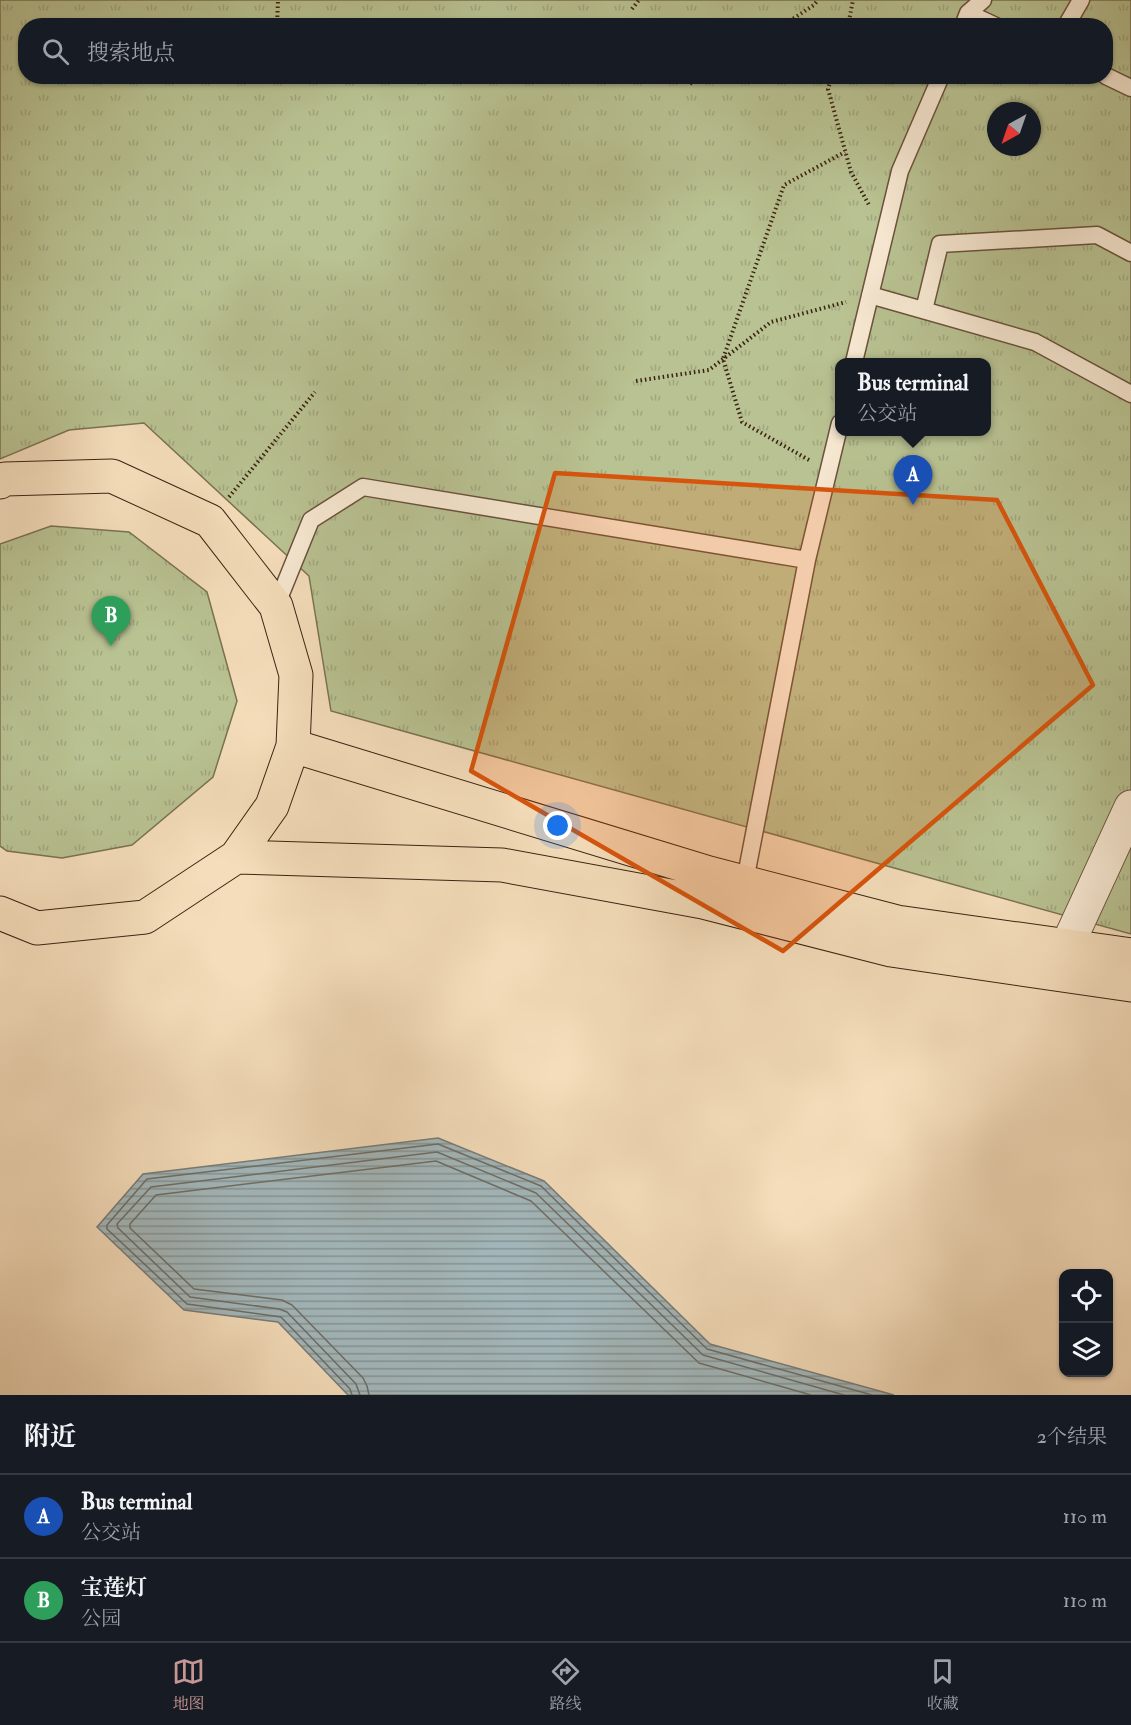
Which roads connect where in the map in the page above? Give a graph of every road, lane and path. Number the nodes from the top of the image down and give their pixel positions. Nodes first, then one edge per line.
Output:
1 (278, 0) edge
2 (639, 0) edge
3 (818, 0) edge
4 (853, 0) edge
5 (983, 0) edge
6 (1081, 0) edge
7 (632, 9) dead end
8 (277, 18) edge
9 (794, 18) edge
10 (850, 18) edge
11 (966, 18) edge
12 (1071, 18) edge
13 (1113, 79) edge
14 (829, 84) edge
15 (938, 84) edge
16 (1131, 88) edge
17 (845, 152) junction
18 (885, 234) junction
19 (1131, 253) edge
20 (870, 295) junction
21 (924, 310) junction
22 (855, 358) edge
23 (723, 359) junction
24 (636, 381) dead end
25 (315, 392) dead end
26 (1131, 394) edge
27 (837, 436) edge
28 (828, 470) junction
29 (0, 482) edge
30 (210, 521) junction
31 (807, 560) junction
32 (276, 606) junction
33 (293, 746) junction
34 (1131, 807) edge
35 (236, 857) junction
36 (742, 896) junction
37 (0, 913) edge
38 (1067, 946) junction
39 (1131, 955) edge
40 (1131, 985) edge

1 - 8 path
2 - 7 path
3 - 9 path
4 - 10 path
5 - 11 lane
6 - 12 lane
13 - 16 lane
14 - 17 path
15 - 18 lane
17 - 18 path
17 - 23 path
18 - 20 lane
19 - 21 lane
20 - 21 lane
20 - 22 lane
20 - 23 path
21 - 26 lane
23 - 24 path
23 - 28 path
25 - 30 path
27 - 28 lane
28 - 31 lane
29 - 30 highway
30 - 32 highway
31 - 32 lane
31 - 36 lane
32 - 33 highway
33 - 35 highway
33 - 36 highway
34 - 38 street
35 - 36 highway
35 - 37 highway
36 - 38 highway
36 - 40 highway
38 - 39 highway

